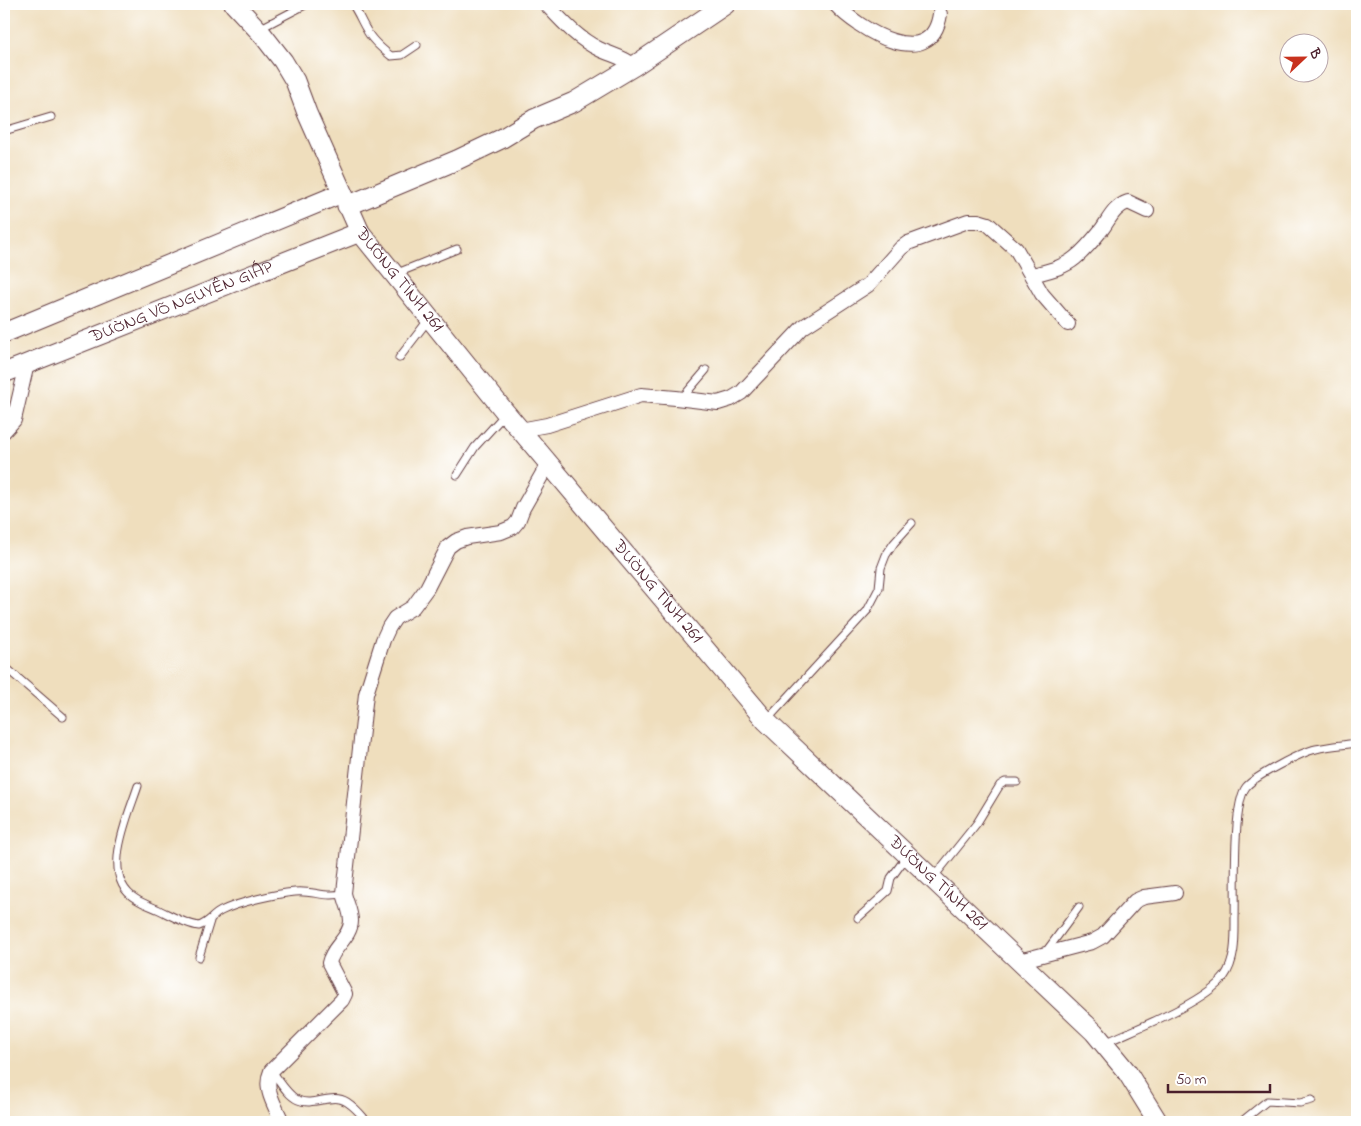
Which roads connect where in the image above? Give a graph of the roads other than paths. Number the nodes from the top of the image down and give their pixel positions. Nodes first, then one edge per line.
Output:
1 (234, 4) edge
2 (307, 4) edge
3 (352, 4) edge
4 (726, 4) edge
5 (835, 4) edge
6 (549, 5) edge
7 (940, 14) dead end
8 (258, 29) junction
9 (416, 45) dead end
10 (634, 66) junction
11 (51, 117) dead end
12 (4, 131) edge
13 (345, 200) junction
14 (1146, 211) dead end
15 (360, 232) junction
16 (457, 249) dead end
17 (395, 274) junction
18 (1032, 275) junction
19 (429, 318) junction
20 (1068, 324) dead end
21 (4, 333) edge
22 (399, 358) dead end
23 (27, 364) junction
24 (706, 370) dead end
25 (4, 374) edge
26 (682, 398) junction
27 (506, 413) junction
28 (4, 430) edge
29 (520, 430) junction
30 (548, 464) junction
31 (456, 475) dead end
32 (912, 523) dead end
33 (4, 666) edge
34 (63, 717) dead end
35 (766, 721) junction
36 (1357, 743) edge
37 (1017, 782) dead end
38 (138, 786) dead end
39 (907, 856) junction
40 (932, 879) junction
41 (344, 893) junction
42 (1175, 893) dead end
43 (1080, 907) dead end
44 (858, 918) dead end
45 (210, 921) junction
46 (1043, 955) junction
47 (199, 957) dead end
48 (1019, 961) junction
49 (1105, 1043) junction
50 (271, 1071) junction
51 (1312, 1100) dead end
52 (364, 1118) dead end
53 (282, 1122) edge
54 (1158, 1122) edge
55 (1241, 1122) edge

1 - 8 main road, ĐƯỜNG TỈNH 261
2 - 8 lane
3 - 9 lane
4 - 10 main road
5 - 7 street
6 - 10 street
8 - 13 main road, ĐƯỜNG TỈNH 261
10 - 13 main road
11 - 12 lane
13 - 15 main road, ĐƯỜNG TỈNH 261
13 - 21 main road
14 - 18 street
15 - 17 main road, ĐƯỜNG TỈNH 261
15 - 23 main road, ĐƯỜNG VÕ NGUYÊN GIÁP
16 - 17 lane
17 - 19 main road, ĐƯỜNG TỈNH 261
18 - 20 street
18 - 26 street
19 - 22 lane
19 - 27 main road, ĐƯỜNG TỈNH 261
23 - 25 main road, ĐƯỜNG VÕ NGUYÊN GIÁP
23 - 28 street
24 - 26 lane
26 - 29 street
27 - 29 main road, ĐƯỜNG TỈNH 261
27 - 31 lane
29 - 30 main road, ĐƯỜNG TỈNH 261
30 - 35 main road, ĐƯỜNG TỈNH 261
30 - 41 street
32 - 35 lane
33 - 34 lane
35 - 39 main road, ĐƯỜNG TỈNH 261
36 - 49 lane
37 - 40 lane
38 - 45 lane
39 - 40 main road, ĐƯỜNG TỈNH 261
39 - 44 lane
40 - 48 main road, ĐƯỜNG TỈNH 261
41 - 45 lane
41 - 50 street
42 - 46 street
43 - 46 lane
45 - 47 lane
46 - 48 street
48 - 49 main road, ĐƯỜNG TỈNH 261
49 - 54 main road, ĐƯỜNG TỈNH 261
50 - 52 lane
50 - 53 street
51 - 55 lane

